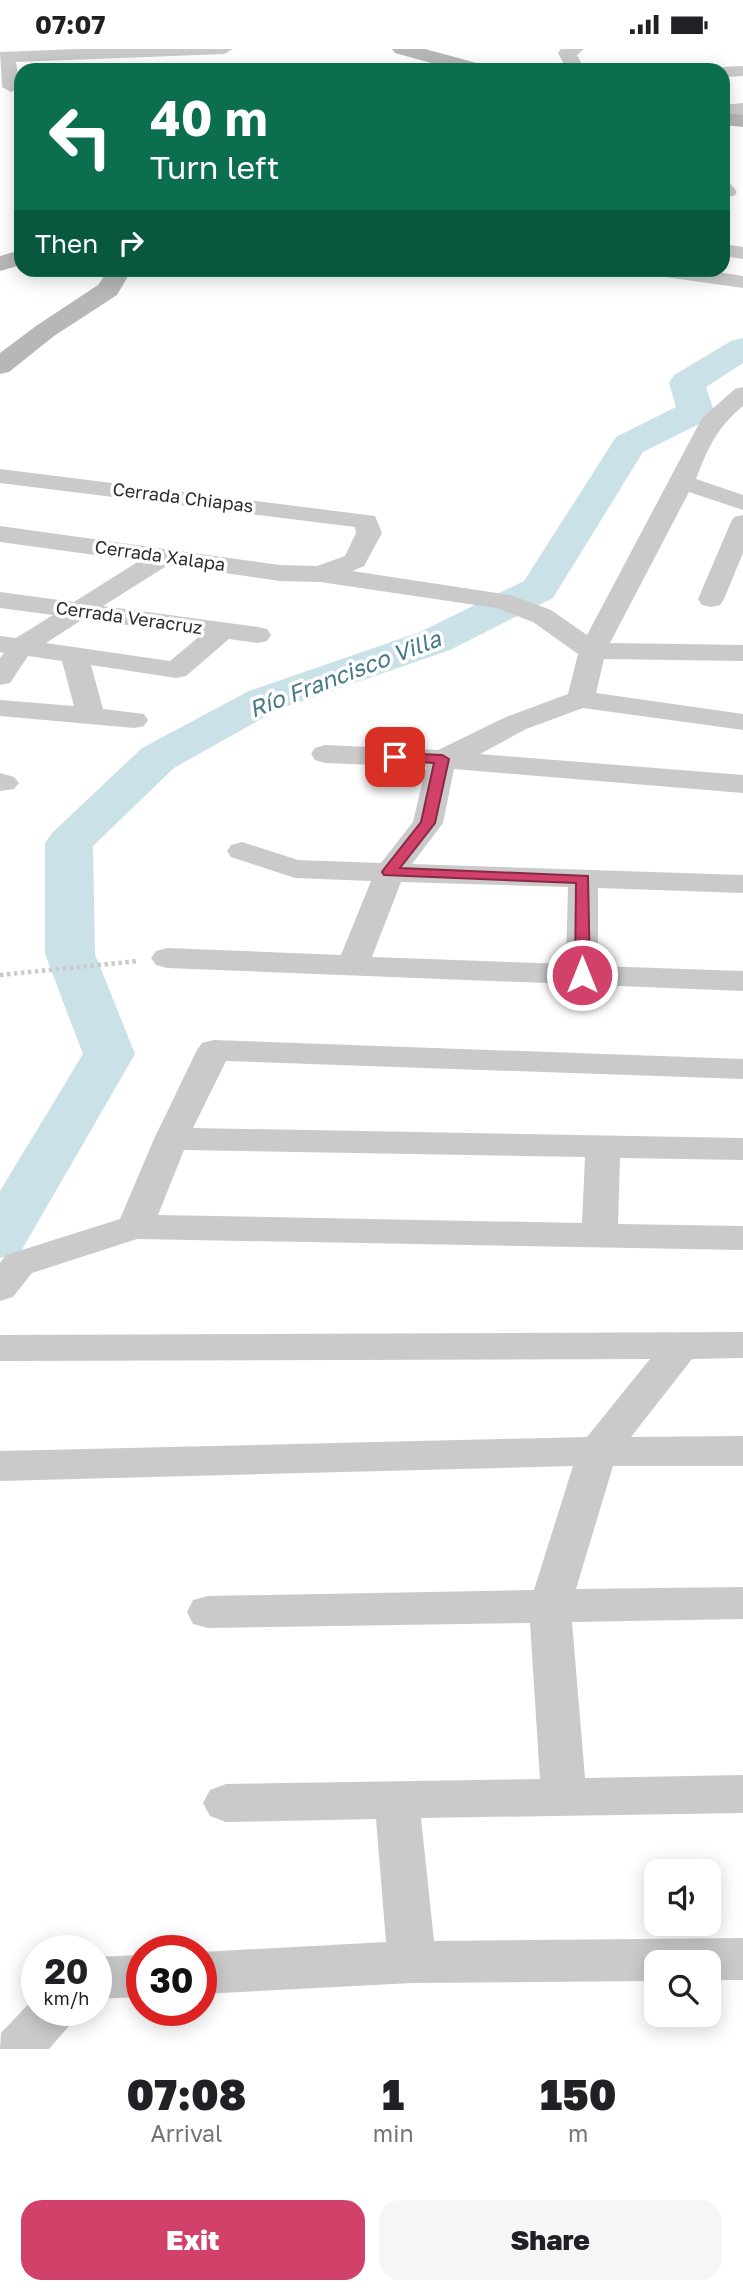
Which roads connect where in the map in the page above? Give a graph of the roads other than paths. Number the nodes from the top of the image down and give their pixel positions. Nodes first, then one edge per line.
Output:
1 (224, 49) edge
2 (402, 49) edge
3 (575, 49) edge
4 (3, 56) edge
5 (455, 63) edge
6 (572, 63) edge
7 (11, 87) edge
8 (115, 277) edge
9 (708, 277) edge
10 (743, 282) edge
11 (0, 366) edge
12 (743, 394) edge
13 (714, 418) junction
14 (743, 425) edge
15 (0, 476) edge
16 (682, 482) junction
17 (743, 503) edge
18 (743, 522) edge
19 (0, 534) edge
20 (163, 557) junction
21 (320, 574) junction
22 (724, 591) edge
23 (0, 600) edge
24 (81, 611) junction
25 (222, 631) junction
26 (258, 635) dead end
27 (10, 645) edge
28 (592, 651) junction
29 (743, 653) edge
30 (74, 655) junction
31 (0, 677) edge
32 (581, 699) junction
33 (0, 708) edge
34 (91, 716) junction
35 (134, 720) dead end
36 (743, 722) edge
37 (325, 754) dead end
38 (442, 759) junction
39 (743, 784) edge
40 (242, 851) dead end
41 (390, 872) junction
42 (583, 879) junction
43 (743, 884) edge
44 (167, 958) road end
45 (353, 965) junction
46 (582, 975) junction
47 (743, 981) edge
48 (743, 1069) edge
49 (171, 1139) junction
50 (603, 1146) junction
51 (743, 1149) edge
52 (135, 1227) junction
53 (599, 1236) junction
54 (743, 1238) edge
55 (0, 1288) edge
56 (743, 1345) edge
57 (681, 1346) junction
58 (0, 1348) edge
59 (743, 1451) edge
60 (597, 1452) junction
61 (0, 1466) edge
62 (743, 1603) edge
63 (550, 1606) junction
64 (208, 1612) dead end
65 (743, 1794) edge
66 (564, 1797) junction
67 (397, 1800) junction
68 (226, 1803) dead end
69 (743, 1959) edge
70 (412, 1962) junction
71 (217, 1972) edge
72 (39, 2026) edge
73 (18, 2049) edge

1 - 4 street
2 - 5 main road
3 - 6 street
4 - 7 street
8 - 11 main road
9 - 10 street
12 - 13 street
13 - 14 street
13 - 16 street
15 - 21 street, Cerrada Chiapas
16 - 17 street
16 - 28 street
18 - 22 street
19 - 20 street, Cerrada Xalapa
20 - 21 street, Cerrada Xalapa
20 - 24 street
21 - 28 street
23 - 24 street, Cerrada Veracruz
24 - 25 street, Cerrada Veracruz
24 - 27 street
25 - 26 street, Cerrada Veracruz
25 - 30 street
27 - 30 street
27 - 31 street
28 - 29 street
28 - 32 street
30 - 34 street
32 - 36 street
32 - 38 street
33 - 34 street
34 - 35 street
37 - 38 street
38 - 39 street
38 - 41 street
40 - 41 street
41 - 42 street
41 - 45 street
42 - 43 street
42 - 46 street
44 - 45 street
45 - 46 street
46 - 47 street
48 - 49 street
49 - 50 street
49 - 52 street
50 - 51 street
50 - 53 street
52 - 53 street
52 - 55 street
53 - 54 street
56 - 57 street
57 - 58 street
57 - 60 street
59 - 60 street
60 - 61 street
60 - 63 street
62 - 63 street
63 - 64 street
63 - 66 street
65 - 66 street
66 - 67 street
67 - 68 street
67 - 70 street
69 - 70 street
70 - 71 street
72 - 73 street

